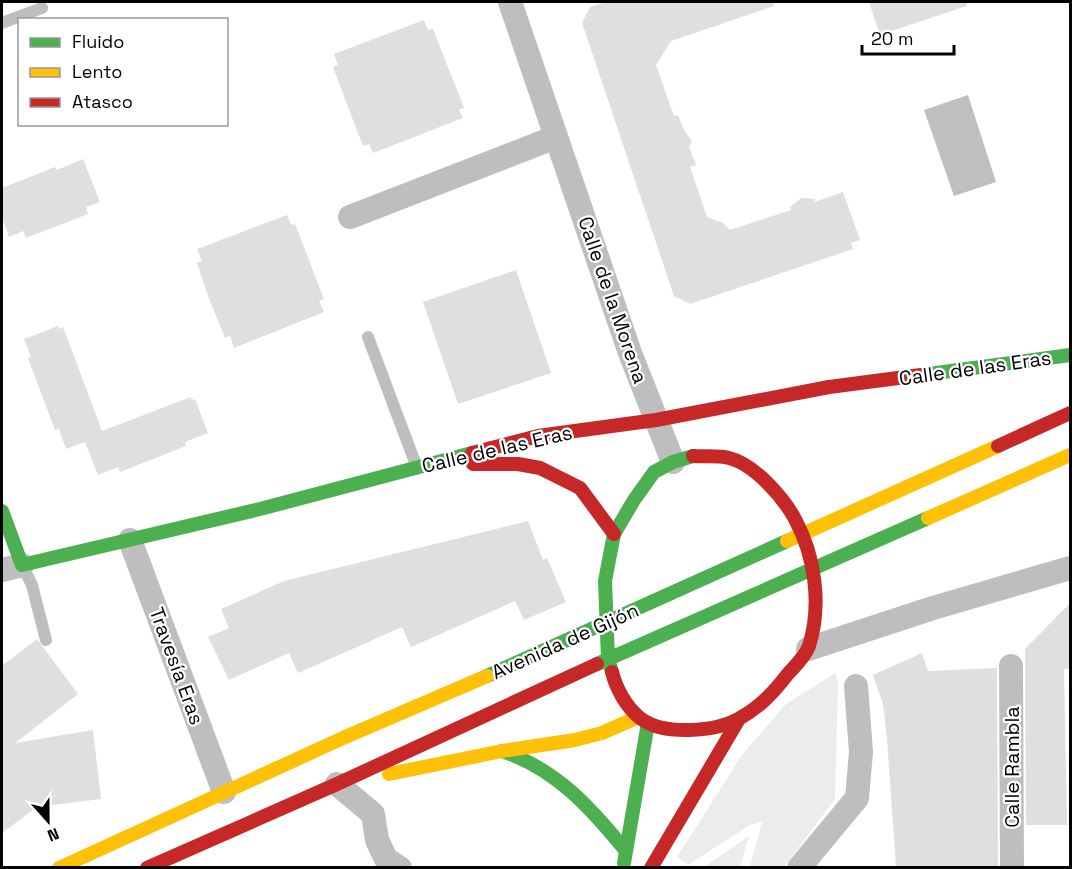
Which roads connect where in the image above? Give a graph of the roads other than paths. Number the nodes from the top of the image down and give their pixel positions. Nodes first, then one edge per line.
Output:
1 (510, 2) edge
2 (42, 8) dead end
3 (2, 23) edge
4 (556, 137) junction
5 (350, 217) dead end
6 (368, 337) dead end
7 (1071, 355) edge
8 (726, 407) junction
9 (1071, 413) edge
10 (656, 420) junction
11 (712, 427) dead end
12 (688, 455) junction
13 (1071, 456) edge
14 (420, 466) junction
15 (2, 511) edge
16 (614, 534) junction
17 (803, 534) junction
18 (130, 540) junction
19 (12, 567) edge
20 (1071, 567) edge
21 (813, 570) junction
22 (606, 623) junction
23 (46, 640) dead end
24 (808, 649) junction
25 (608, 659) junction
26 (1011, 666) dead end
27 (856, 686) dead end
28 (739, 719) junction
29 (643, 720) junction
30 (502, 751) junction
31 (337, 784) junction
32 (224, 792) junction
33 (626, 851) junction
34 (160, 865) edge
35 (59, 867) edge
36 (400, 867) edge
37 (623, 867) edge
38 (651, 867) edge
39 (799, 867) edge
40 (1012, 867) edge

1 - 4 street, Calle de la Morena
2 - 3 lane
4 - 5 street
4 - 10 street, Calle de la Morena
6 - 14 lane
7 - 8 main road, Calle de las Eras
8 - 10 main road, Calle de las Eras
8 - 11 main road
9 - 17 main road, Avenida de Gijón
10 - 12 street, Calle de la Morena
10 - 14 main road, Calle de las Eras
12 - 16 main road
12 - 17 main road
13 - 21 main road, Avenida de Gijón
14 - 16 main road
14 - 18 main road, Calle de las Eras
15 - 19 main road
16 - 22 main road
17 - 21 main road
17 - 22 main road, Avenida de Gijón
18 - 19 main road, Calle de las Eras
18 - 32 street, Travesía Eras
19 - 23 lane
20 - 24 street
21 - 24 main road
21 - 25 main road, Avenida de Gijón
22 - 25 main road
22 - 32 main road, Avenida de Gijón
24 - 28 main road
25 - 29 main road
25 - 31 main road, Avenida de Gijón
26 - 40 street, Calle Rambla
27 - 39 street
28 - 29 main road
28 - 38 main road
29 - 30 main road
29 - 33 main road
30 - 31 main road
30 - 33 main road
31 - 34 main road, Avenida de Gijón
31 - 36 street
32 - 35 main road, Avenida de Gijón
33 - 37 main road

